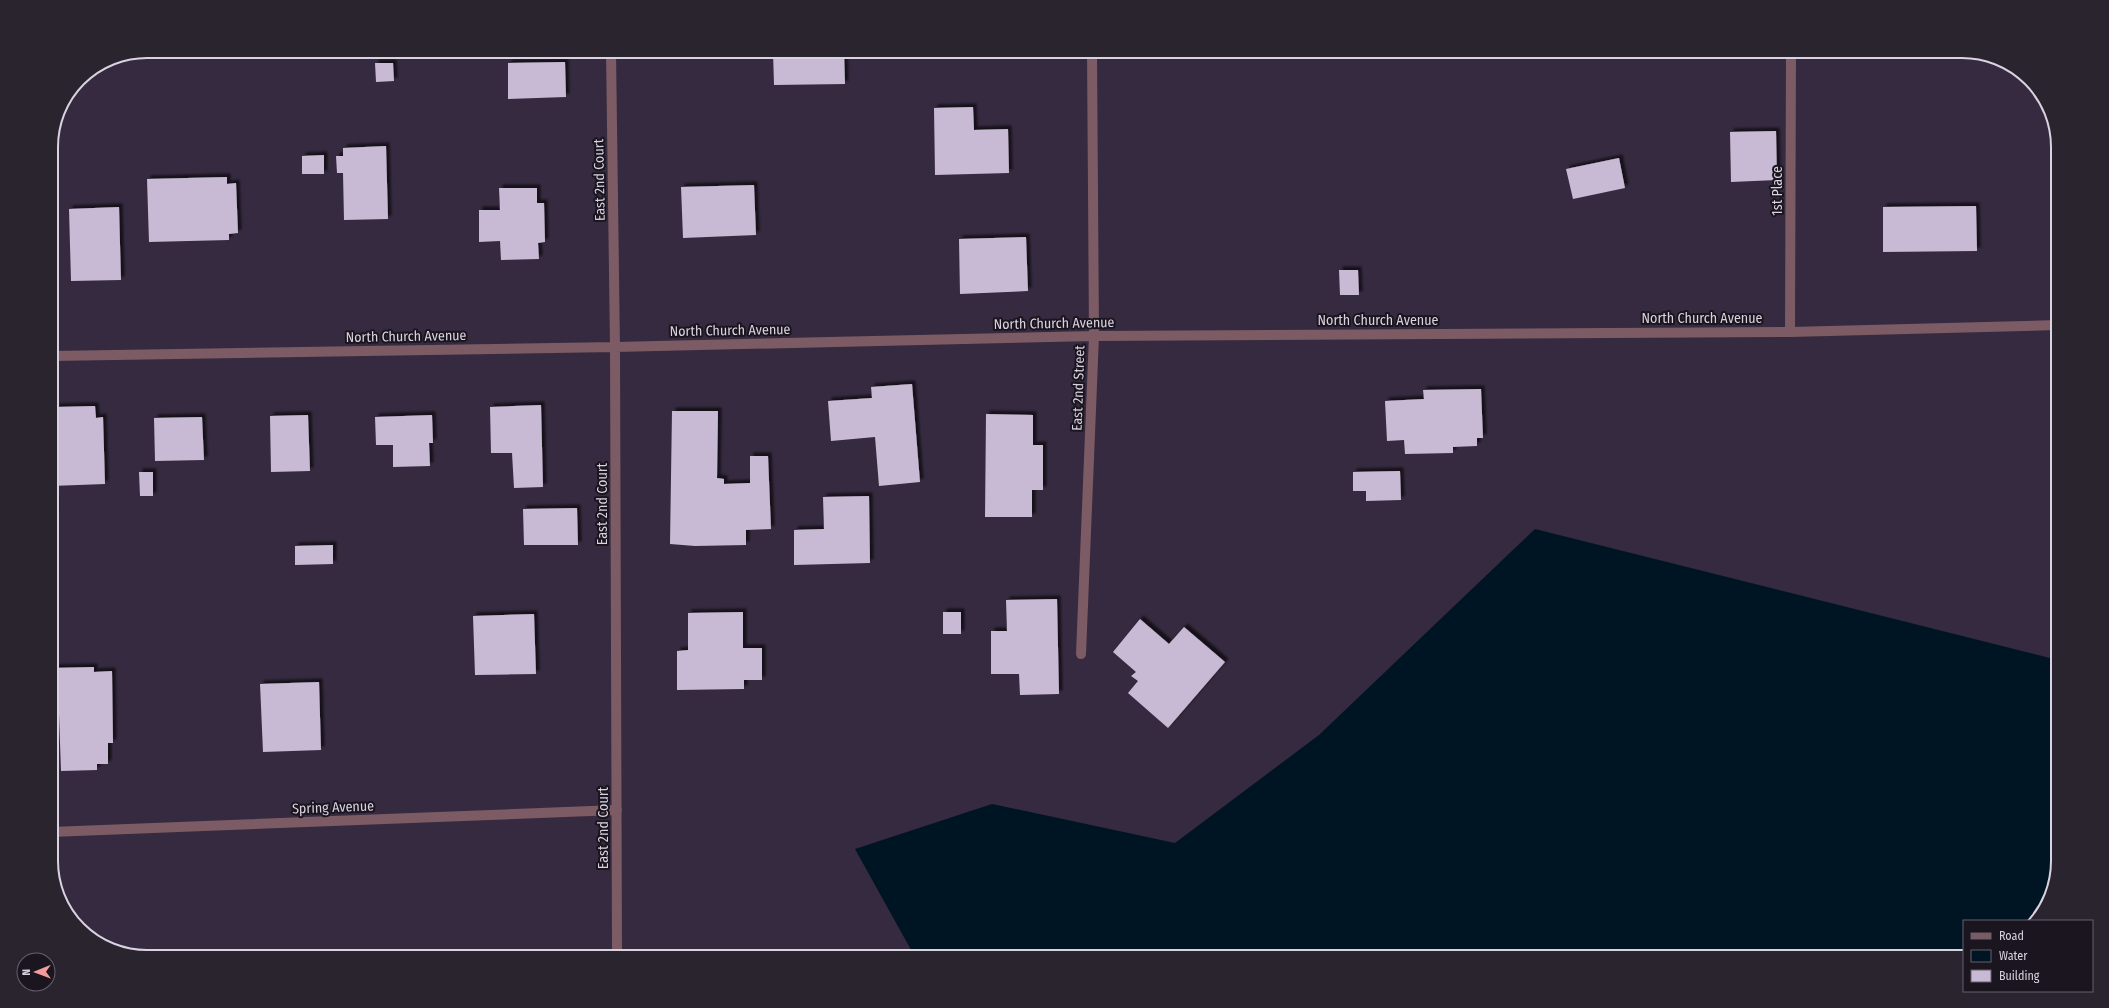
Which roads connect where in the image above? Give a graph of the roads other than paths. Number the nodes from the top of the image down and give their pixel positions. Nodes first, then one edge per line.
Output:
1 (611, 58) edge
2 (1092, 58) edge
3 (1791, 58) edge
4 (2051, 325) edge
5 (1790, 332) junction
6 (1094, 336) junction
7 (615, 347) junction
8 (58, 356) edge
9 (1081, 654) dead end
10 (616, 810) junction
11 (58, 832) edge
12 (617, 950) edge

1 - 7 street, East 2nd Court
2 - 6 street, East 2nd Street
3 - 5 street, 1st Place
4 - 5 street, North Church Avenue
5 - 6 street, North Church Avenue
6 - 7 street, North Church Avenue
6 - 9 street, East 2nd Street
7 - 8 street, North Church Avenue
7 - 10 street, East 2nd Court
10 - 11 street, Spring Avenue
10 - 12 street, East 2nd Court

